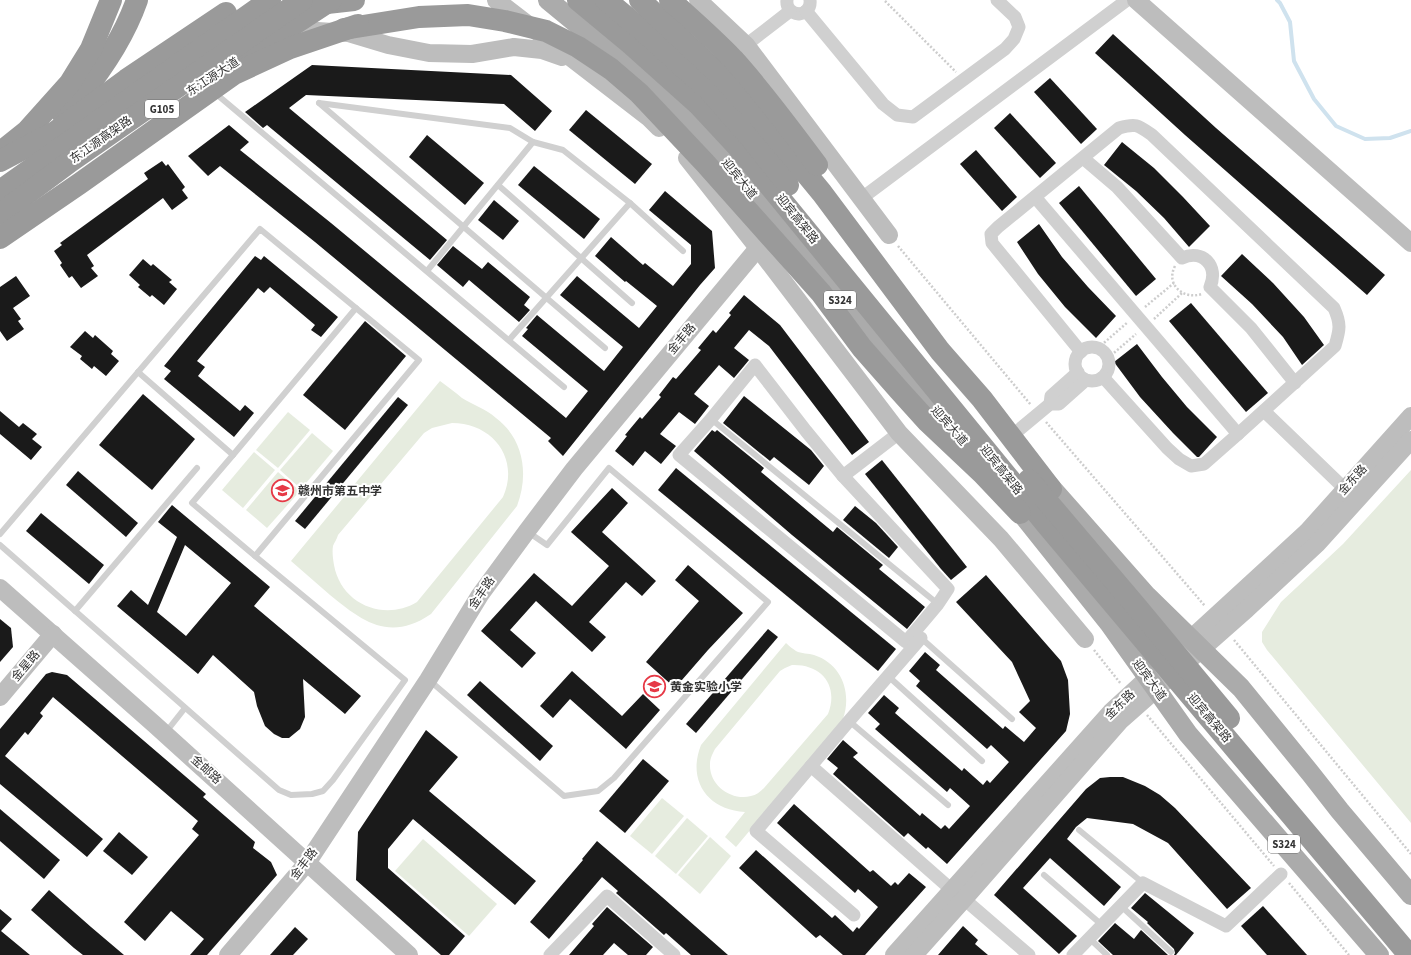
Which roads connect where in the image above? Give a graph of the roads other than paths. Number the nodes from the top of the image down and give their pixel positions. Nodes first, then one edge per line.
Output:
1 (111, 0) edge
2 (137, 0) edge
3 (246, 0) edge
4 (270, 0) edge
5 (283, 0) edge
6 (302, 0) edge
7 (331, 0) edge
8 (354, 0) edge
9 (446, 0) edge
10 (496, 0) edge
11 (548, 0) edge
12 (578, 0) edge
13 (606, 0) edge
14 (634, 0) edge
15 (640, 0) edge
16 (670, 0) edge
17 (698, 0) edge
18 (997, 0) edge
19 (1126, 0) edge
20 (1136, 0) edge
21 (789, 5) edge
22 (808, 5) edge
23 (287, 29) junction
24 (344, 29) junction
25 (746, 45) junction
26 (576, 62) junction
27 (203, 83) junction
28 (534, 142) junction
29 (0, 153) edge
30 (1083, 158) junction
31 (0, 162) edge
32 (498, 185) junction
33 (0, 190) edge
34 (1035, 197) junction
35 (862, 198) junction
36 (630, 202) junction
37 (0, 214) edge
38 (463, 226) junction
39 (0, 228) edge
40 (889, 235) dead end
41 (0, 238) edge
42 (1411, 243) edge
43 (758, 248) junction
44 (683, 251) dead end
45 (582, 258) junction
46 (427, 271) junction
47 (547, 297) junction
48 (632, 303) dead end
49 (356, 308) junction
50 (509, 340) junction
51 (605, 348) dead end
52 (940, 351) junction
53 (1081, 352) junction
54 (138, 372) junction
55 (1082, 376) junction
56 (1103, 377) junction
57 (1295, 383) junction
58 (564, 387) dead end
59 (1264, 411) junction
60 (1411, 416) edge
61 (711, 419) junction
62 (899, 433) junction
63 (1238, 434) junction
64 (1008, 439) junction
65 (1411, 440) edge
66 (233, 455) junction
67 (197, 468) dead end
68 (844, 476) junction
69 (1345, 489) junction
70 (527, 531) junction
71 (0, 534) edge
72 (0, 545) edge
73 (255, 556) junction
74 (0, 588) edge
75 (1242, 602) junction
76 (938, 604) junction
77 (1136, 606) junction
78 (75, 611) junction
79 (53, 634) junction
80 (921, 638) joint
81 (1085, 639) dead end
82 (1196, 644) junction
83 (888, 676) junction
84 (1157, 678) junction
85 (428, 680) junction
86 (0, 697) edge
87 (185, 708) junction
88 (1012, 719) dead end
89 (848, 721) junction
90 (165, 734) junction
91 (982, 761) dead end
92 (811, 766) junction
93 (948, 805) dead end
94 (1079, 830) dead end
95 (307, 863) junction
96 (1281, 874) road end
97 (1044, 875) dead end
98 (1143, 882) junction
99 (959, 895) junction
100 (1411, 895) edge
101 (1121, 906) junction
102 (854, 915) dead end
103 (1102, 925) junction
104 (1411, 936) edge
105 (1089, 938) junction
106 (665, 952) edge
107 (1171, 952) dead end
108 (228, 955) edge
109 (409, 955) edge
110 (550, 955) edge
111 (894, 955) edge
112 (914, 955) edge
113 (1029, 955) edge
114 (1073, 955) edge
115 (1107, 955) edge
116 (1379, 955) edge
117 (1409, 955) edge

1 - 29 highway
2 - 31 highway
3 - 31 highway
4 - 33 highway, 东江源高架路
5 - 8 highway
6 - 37 highway, 东江源高架路
7 - 23 highway, 东江源大道 / G105
9 - 24 highway
10 - 26 street
11 - 84 main road, 迎宾大道 / S324
12 - 84 highway, 迎宾高架路
13 - 77 highway, 迎宾高架路
14 - 64 main road
15 - 52 highway
16 - 52 highway
17 - 25 street
18 - 22 street
19 - 35 street
20 - 42 street
21 - 22 street
21 - 25 street
23 - 26 street
23 - 27 highway, 东江源大道 / G105
24 - 41 highway
24 - 84 highway
25 - 35 street
26 - 43 street
27 - 39 highway, 东江源大道 / G105
27 - 46 lane
28 - 32 lane
28 - 36 lane
28 - 38 lane
30 - 34 street
30 - 57 street
30 - 57 street
32 - 38 lane
32 - 45 lane
34 - 53 street
34 - 63 street
35 - 40 street
36 - 44 lane
36 - 45 lane
38 - 46 lane
38 - 47 lane
43 - 62 street
43 - 70 street, 金丰路
45 - 47 lane
45 - 48 lane
46 - 50 lane
47 - 50 lane
47 - 51 lane
49 - 54 lane
49 - 66 lane
49 - 73 lane
50 - 58 lane
52 - 77 highway
53 - 55 street
53 - 56 street
54 - 66 lane
54 - 71 lane
55 - 56 street
55 - 64 street
56 - 63 street
57 - 59 street
59 - 63 street
59 - 69 street
60 - 69 street, 金东路
61 - 68 street
61 - 76 lane
61 - 76 street
62 - 68 street
62 - 81 street
64 - 82 main road
65 - 75 street, 金东路
66 - 73 lane
67 - 78 lane
68 - 76 street
69 - 75 street, 金东路
70 - 85 street, 金丰路
70 - 85 lane
72 - 78 lane
73 - 87 lane
74 - 79 street, 金邮路
75 - 82 street, 金东路
77 - 104 highway, 迎宾高架路
78 - 87 lane
79 - 86 street, 金星路
79 - 90 street, 金邮路
80 - 83 street
80 - 88 lane
82 - 84 street, 金东路
82 - 100 main road
83 - 89 street
83 - 91 lane
84 - 99 street, 金东路
84 - 116 main road, 迎宾大道 / S324
84 - 117 highway, 迎宾高架路
85 - 95 street, 金丰路
87 - 90 lane
89 - 92 street
89 - 93 lane
90 - 95 street, 金邮路
92 - 99 street
92 - 102 street
94 - 98 lane
95 - 108 street, 金丰路
95 - 109 street, 金邮路
96 - 98 street
97 - 103 lane
98 - 101 street
99 - 111 street, 金东路
99 - 112 street, 金东路
99 - 113 street
101 - 103 street
101 - 107 lane
103 - 105 street
105 - 114 street
105 - 115 lane
106 - 110 street

